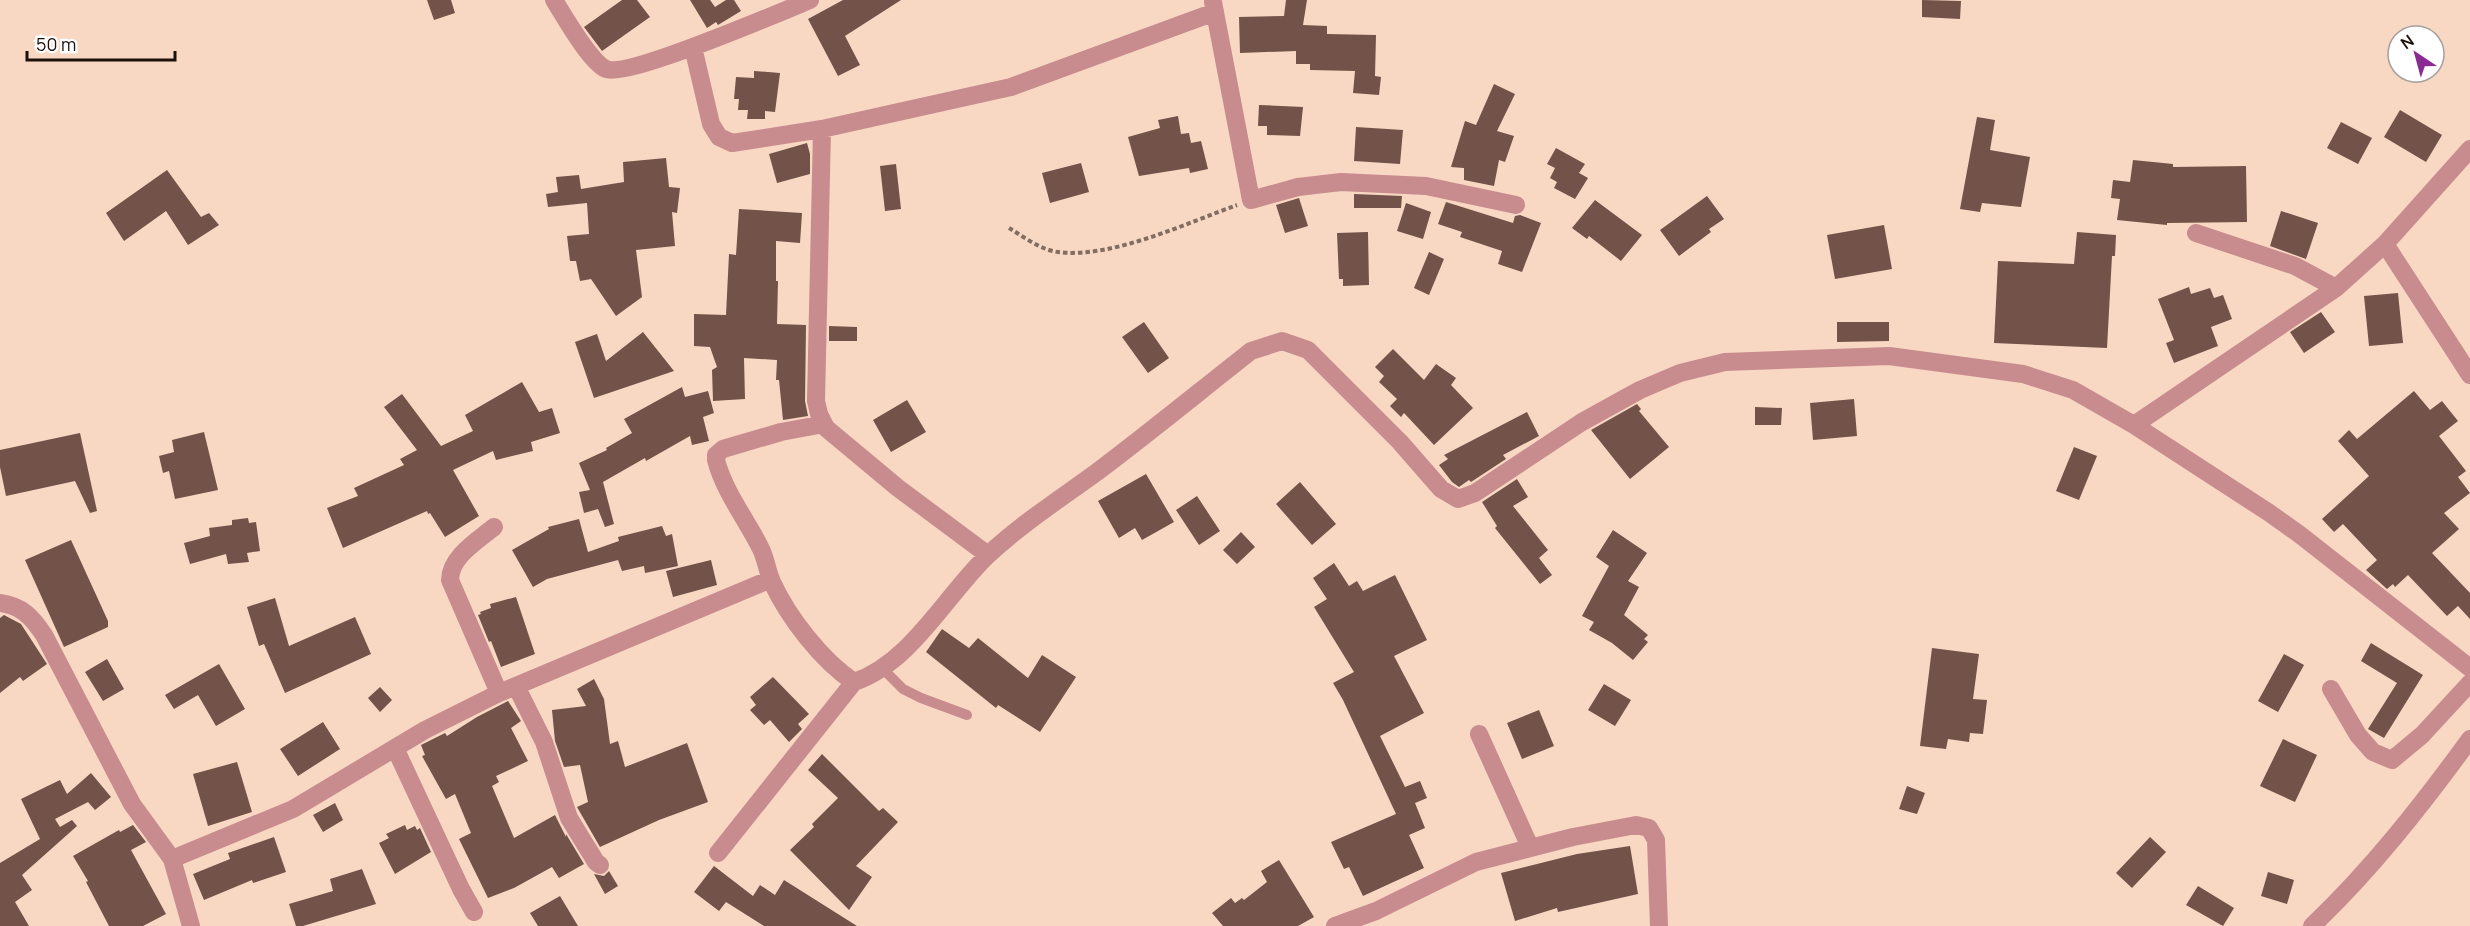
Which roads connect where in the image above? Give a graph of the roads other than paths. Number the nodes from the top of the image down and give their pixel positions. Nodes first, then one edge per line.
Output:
1 (554, 0) edge
2 (810, 0) edge
3 (1214, 6) edge
4 (693, 47) junction
5 (822, 129) junction
6 (2470, 149) edge
7 (1516, 205) dead end
8 (2196, 233) dead end
9 (2385, 243) junction
10 (2336, 288) junction
11 (2470, 375) edge
12 (824, 424) junction
13 (2134, 425) junction
14 (494, 527) dead end
15 (988, 555) junction
16 (771, 579) junction
17 (0, 603) edge
18 (882, 668) junction
19 (2470, 668) edge
20 (854, 681) junction
21 (2470, 683) edge
22 (507, 689) junction
23 (2331, 689) dead end
24 (967, 715) dead end
25 (1479, 734) dead end
26 (2470, 739) edge
27 (395, 748) junction
28 (1530, 847) junction
29 (718, 853) dead end
30 (172, 860) junction
31 (600, 865) dead end
32 (474, 912) dead end
33 (191, 926) edge
34 (1335, 926) edge
35 (1659, 926) edge
36 (2312, 926) edge

1 - 4 street
2 - 4 street
3 - 5 street
3 - 7 street
4 - 5 street
5 - 12 street
6 - 9 street
8 - 10 street
9 - 10 street
9 - 11 street
10 - 13 street
12 - 15 street
12 - 16 street
13 - 15 street
13 - 19 street
14 - 22 street
15 - 18 street
16 - 20 street
16 - 22 street
17 - 30 street
18 - 20 street
18 - 24 lane
20 - 29 street
21 - 23 street
22 - 27 street
22 - 31 street
25 - 28 street
26 - 36 street
27 - 30 street
27 - 32 street
28 - 34 street
28 - 35 street
30 - 33 street

